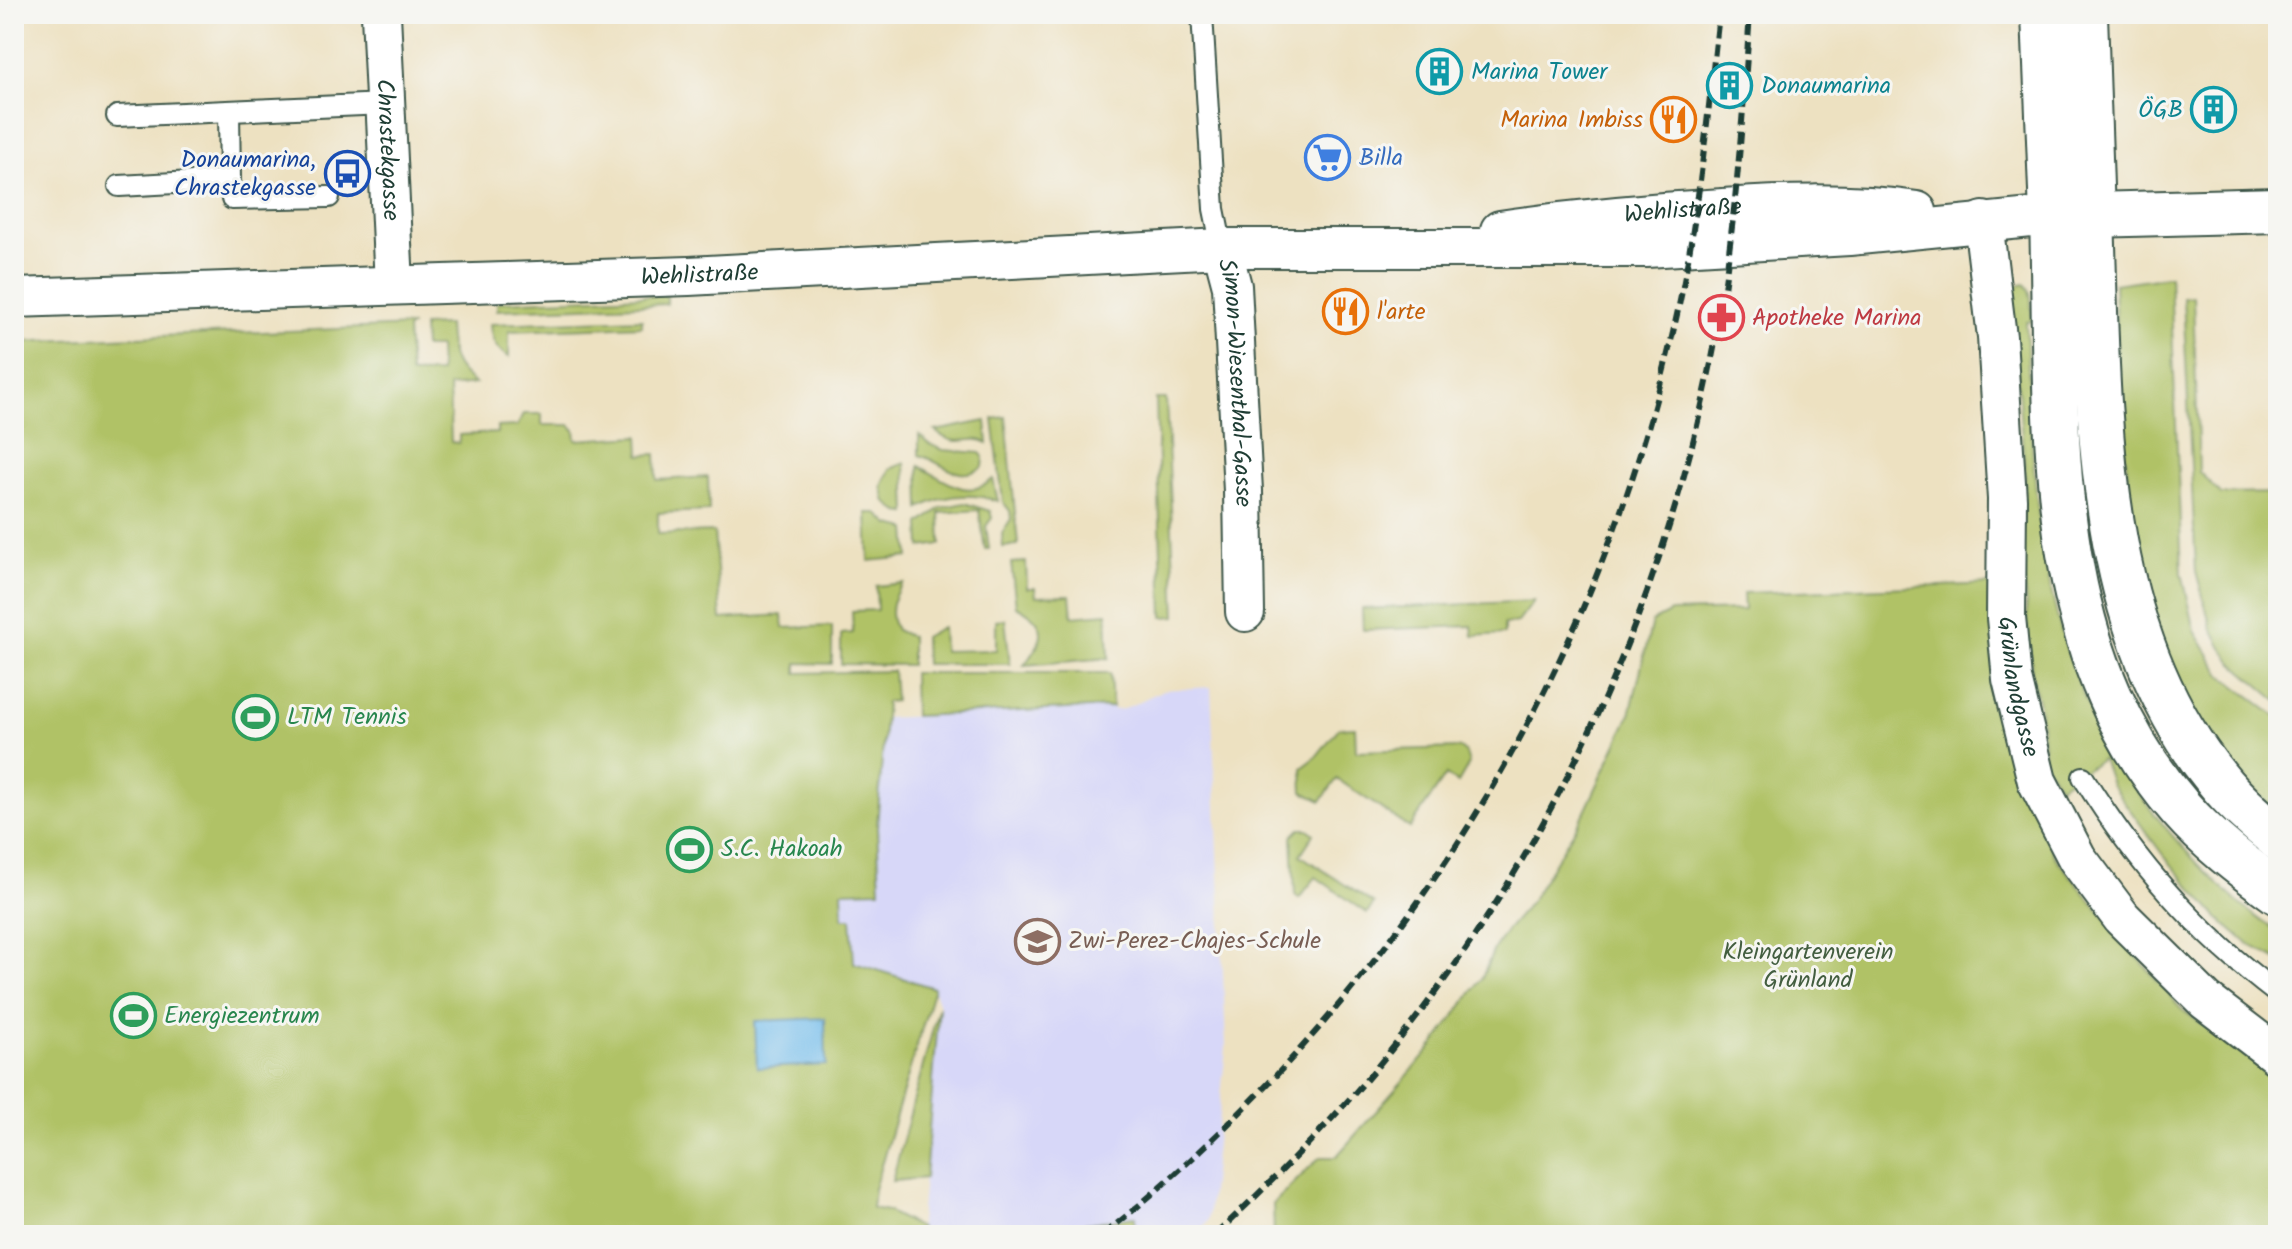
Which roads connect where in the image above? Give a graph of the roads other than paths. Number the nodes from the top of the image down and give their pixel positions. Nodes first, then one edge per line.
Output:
1 (381, 14) edge
2 (1202, 14) edge
3 (2044, 14) edge
4 (2085, 14) edge
5 (385, 104) junction
6 (229, 111) junction
7 (117, 116) dead end
8 (230, 180) junction
9 (119, 186) dead end
10 (329, 197) dead end
11 (2278, 210) edge
12 (2072, 216) junction
13 (1983, 221) junction
14 (1222, 248) junction
15 (394, 285) junction
16 (14, 298) edge
17 (1245, 612) dead end
18 (2083, 777) dead end
19 (2278, 838) edge
20 (2278, 892) edge
21 (2278, 994) edge
22 (2278, 1056) edge

1 - 5 street, Chrastekgasse
2 - 14 lane, Simon-Wiesenthal-Gasse
3 - 12 main road
4 - 12 main road
5 - 6 lane
5 - 15 street, Chrastekgasse
6 - 7 lane
6 - 8 lane
8 - 9 lane
8 - 10 lane
11 - 12 main road, Wehlistraße
12 - 13 street, Wehlistraße
12 - 19 main road
12 - 20 main road
13 - 14 street, Wehlistraße
13 - 22 street, Grünlandgasse
14 - 15 street, Wehlistraße
14 - 17 street, Simon-Wiesenthal-Gasse
15 - 16 street, Wehlistraße
18 - 21 lane

